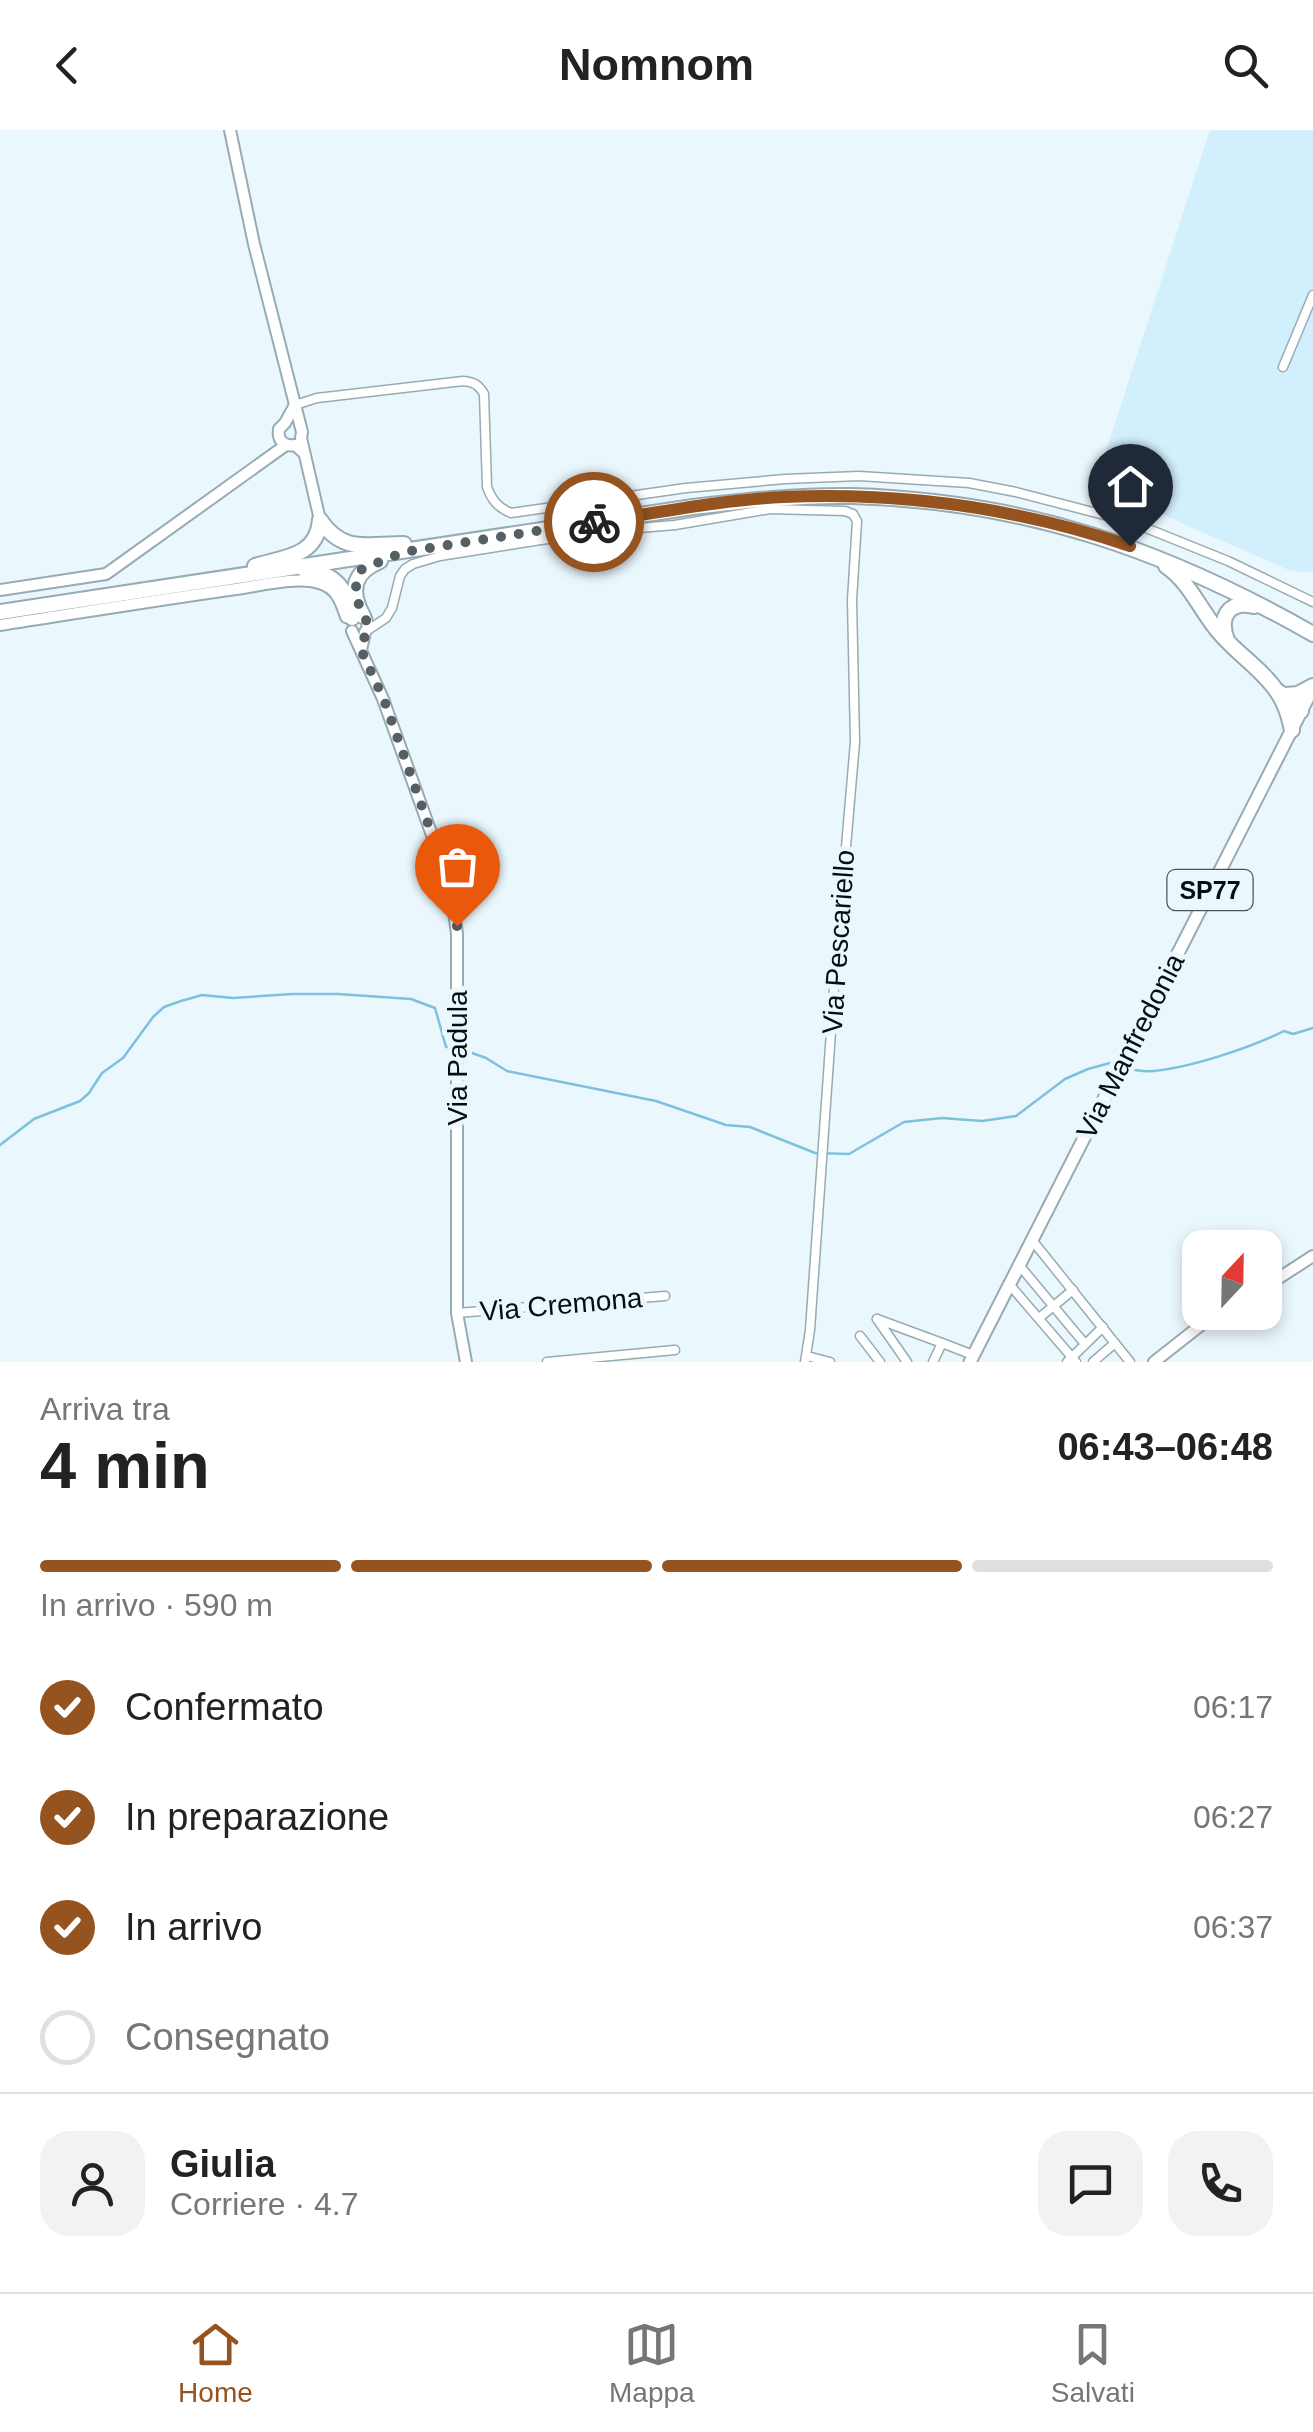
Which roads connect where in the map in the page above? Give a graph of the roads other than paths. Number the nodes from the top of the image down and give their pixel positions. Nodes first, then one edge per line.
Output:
1 (230, 130) edge
2 (1313, 295) edge
3 (1283, 367) dead end
4 (294, 405) junction
5 (282, 426) junction
6 (296, 439) junction
7 (261, 462) junction
8 (320, 520) junction
9 (1130, 546) junction
10 (404, 548) junction
11 (255, 570) junction
12 (0, 590) edge
13 (1313, 602) edge
14 (0, 604) edge
15 (0, 612) edge
16 (1283, 617) junction
17 (386, 618) junction
18 (356, 621) junction
19 (0, 625) edge
20 (1313, 625) edge
21 (1313, 634) edge
22 (1228, 643) junction
23 (1313, 687) edge
24 (1283, 697) junction
25 (1301, 711) junction
26 (1292, 730) junction
27 (1032, 1240) junction
28 (1313, 1256) edge
29 (1019, 1265) junction
30 (1282, 1275) edge
31 (1009, 1284) junction
32 (1072, 1290) junction
33 (665, 1296) dead end
34 (1053, 1306) junction
35 (458, 1313) junction
36 (1039, 1318) junction
37 (1102, 1327) junction
38 (1195, 1330) edge
39 (860, 1336) dead end
40 (942, 1342) junction
41 (1115, 1343) junction
42 (1085, 1344) junction
43 (674, 1350) dead end
44 (806, 1359) edge
45 (972, 1359) edge
46 (1072, 1360) edge
47 (1126, 1360) edge
48 (466, 1362) edge
49 (547, 1362) edge
50 (829, 1362) edge
51 (880, 1362) edge
52 (907, 1362) edge
53 (933, 1362) edge
54 (1093, 1362) edge
55 (1154, 1362) edge

1 - 4 street
2 - 3 street
4 - 5 street
4 - 6 street
4 - 13 street
5 - 6 street
5 - 6 street
5 - 7 street
6 - 7 street
6 - 8 street
7 - 12 street
8 - 10 highway
8 - 11 highway
9 - 10 highway
9 - 16 highway
9 - 22 highway
10 - 11 highway
10 - 18 highway
10 - 20 highway
11 - 14 highway
11 - 15 highway
11 - 18 highway
16 - 21 highway
16 - 22 highway
17 - 18 street
17 - 18 street
17 - 44 street, Via Pescariello
18 - 19 street
18 - 35 street, Via Padula
22 - 24 highway
23 - 24 highway
23 - 25 main road, SP77
24 - 25 highway
24 - 26 highway
25 - 26 main road, SP77
26 - 27 main road, Via Manfredonia / SP77
27 - 29 main road, Via Manfredonia / SP77
27 - 32 street
28 - 30 street
29 - 31 main road, Via Manfredonia / SP77
29 - 34 street
31 - 36 street
31 - 45 main road, Via Manfredonia / SP77
32 - 34 street
32 - 37 street
33 - 35 street, Via Cremona
34 - 36 street
34 - 42 street
35 - 48 street, Via Padula
36 - 46 street
37 - 41 street
37 - 42 street
38 - 55 street
39 - 51 street
40 - 45 street
40 - 52 street
40 - 53 street
41 - 47 street
41 - 54 street
42 - 46 street
43 - 49 street
44 - 50 street

